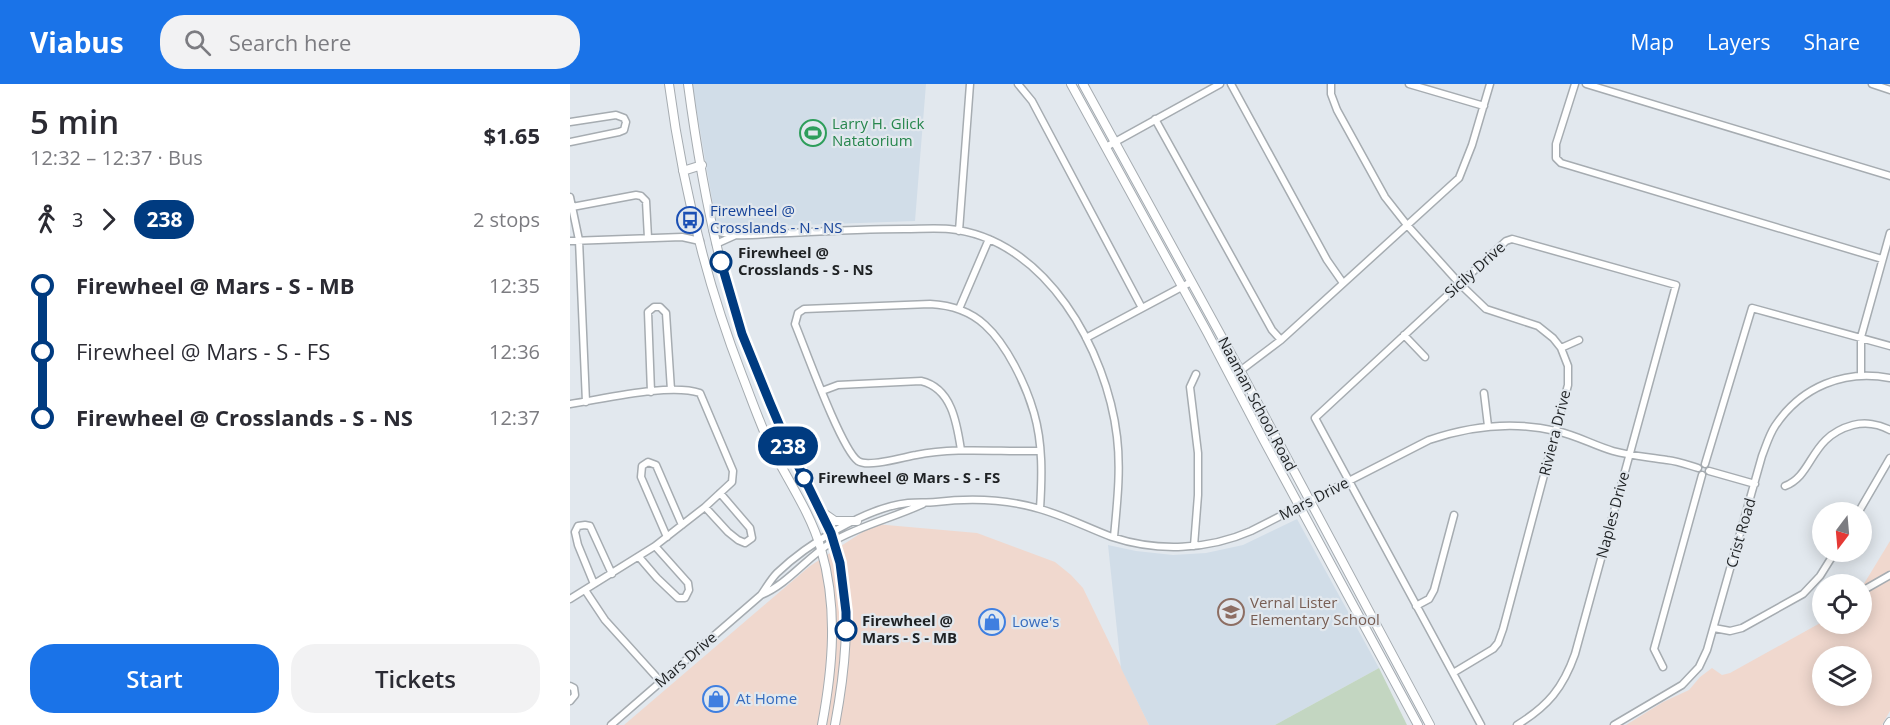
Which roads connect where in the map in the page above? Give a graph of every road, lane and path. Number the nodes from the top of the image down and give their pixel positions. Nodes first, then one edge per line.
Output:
1 (669, 84) edge
2 (688, 84) edge
3 (970, 84) edge
4 (1018, 84) edge
5 (1071, 84) edge
6 (1083, 84) edge
7 (1220, 84) edge
8 (1232, 84) edge
9 (1331, 84) edge
10 (1409, 84) edge
11 (1490, 84) edge
12 (1575, 84) edge
13 (1586, 84) edge
14 (1872, 84) edge
15 (1890, 90) edge
16 (1484, 106) junction
17 (1155, 119) junction
18 (570, 122) edge
19 (570, 142) edge
20 (1115, 142) junction
21 (1106, 147) junction
22 (702, 165) junction
23 (683, 171) junction
24 (1890, 176) edge
25 (570, 197) edge
26 (572, 207) junction
27 (696, 225) junction
28 (1407, 225) junction
29 (713, 231) junction
30 (959, 231) junction
31 (1890, 233) edge
32 (736, 235) junction
33 (682, 237) junction
34 (648, 238) junction
35 (989, 239) junction
36 (579, 240) junction
37 (570, 241) edge
38 (700, 241) junction
39 (716, 244) junction
40 (1882, 259) junction
41 (1191, 282) junction
42 (1343, 283) junction
43 (1460, 284) junction
44 (1676, 285) joint
45 (1182, 287) junction
46 (1142, 308) junction
47 (959, 309) junction
48 (1404, 335) junction
49 (1861, 337) junction
50 (1086, 338) junction
51 (1281, 340) junction
52 (1579, 340) dead end
53 (1890, 346) edge
54 (1561, 348) junction
55 (1425, 357) dead end
56 (1241, 372) junction
57 (1196, 374) dead end
58 (1861, 375) junction
59 (1232, 377) junction
60 (1890, 378) edge
61 (671, 390) junction
62 (822, 391) junction
63 (651, 392) junction
64 (1484, 393) dead end
65 (586, 402) junction
66 (570, 404) edge
67 (1488, 426) junction
68 (1890, 430) edge
69 (1556, 431) junction
70 (961, 450) junction
71 (1040, 451) junction
72 (1630, 455) junction
73 (1890, 458) edge
74 (1705, 464) junction
75 (1709, 471) junction
76 (1700, 472) junction
77 (1348, 482) junction
78 (1755, 484) junction
79 (1785, 486) dead end
80 (720, 494) junction
81 (1310, 502) junction
82 (1864, 502) edge
83 (924, 504) junction
84 (705, 507) junction
85 (1299, 507) junction
86 (1040, 509) junction
87 (819, 510) junction
88 (1454, 515) dead end
89 (857, 520) junction
90 (682, 525) junction
91 (667, 537) junction
92 (832, 537) junction
93 (1114, 537) junction
94 (818, 540) junction
95 (655, 546) junction
96 (1194, 546) junction
97 (821, 549) junction
98 (639, 557) junction
99 (1828, 562) edge
100 (612, 574) junction
101 (1890, 575) edge
102 (594, 584) junction
103 (1872, 585) edge
104 (585, 590) junction
105 (761, 595) junction
106 (570, 599) edge
107 (1416, 606) junction
108 (1714, 628) junction
109 (832, 658) junction
110 (844, 660) junction
111 (1663, 666) dead end
112 (1453, 673) junction
113 (661, 682) junction
114 (570, 686) edge
115 (570, 701) edge
116 (611, 725) edge
117 (822, 725) edge
118 (835, 725) edge
119 (1418, 725) edge
120 (1430, 725) edge
121 (1481, 725) edge
122 (1517, 725) edge
123 (1614, 725) edge

1 - 23 main road
2 - 22 main road
3 - 30 street
4 - 46 street
5 - 21 main road, Naaman School Road
6 - 20 main road, Naaman School Road
7 - 17 street
8 - 42 street
9 - 28 street
10 - 16 street
11 - 16 street
12 - 40 street
13 - 24 street
14 - 15 street
16 - 28 street
17 - 20 street
17 - 51 street
18 - 19 street
20 - 21 street
20 - 41 main road, Naaman School Road
21 - 45 main road, Naaman School Road
22 - 23 main road
22 - 29 main road
23 - 27 main road
25 - 26 street
26 - 34 street
26 - 36 street
27 - 33 street
27 - 38 main road
28 - 42 street
28 - 43 street
29 - 32 street
29 - 39 main road
30 - 32 street
30 - 35 street
31 - 40 street
32 - 39 street
33 - 34 street
33 - 38 street
34 - 36 street
35 - 47 street
35 - 50 street
36 - 37 street
36 - 65 street
38 - 94 main road
39 - 87 main road
40 - 49 street
41 - 45 street
41 - 56 main road, Naaman School Road
42 - 51 street
43 - 44 street, Sicily Drive
43 - 48 street, Sicily Drive
43 - 54 street
44 - 72 street, Naples Drive
45 - 46 street
45 - 59 main road, Naaman School Road
46 - 50 street
47 - 62 street
47 - 71 street
48 - 55 street
48 - 77 street, Sicily Drive
49 - 53 street
49 - 58 street
49 - 74 street
50 - 93 street
51 - 56 street
52 - 54 street
54 - 69 street, Riviera Drive
56 - 59 street
56 - 81 main road, Naaman School Road
57 - 96 street
58 - 60 street, Crist Road
58 - 78 street, Crist Road
59 - 85 main road, Naaman School Road
61 - 63 street
61 - 63 street
61 - 80 street
62 - 70 street
62 - 70 street
63 - 65 street
64 - 67 street
65 - 66 street
67 - 69 street, Mars Drive
67 - 77 street, Mars Drive
68 - 79 street
69 - 72 street, Mars Drive
69 - 112 street, Riviera Drive
70 - 71 street
71 - 86 street
72 - 76 street, Mars Drive
72 - 122 street, Naples Drive
73 - 82 street
74 - 75 street
74 - 76 street
75 - 76 street
75 - 78 street
76 - 111 street
77 - 81 street, Mars Drive
77 - 107 street
78 - 108 street, Crist Road
80 - 84 street
80 - 84 street
81 - 85 street, Mars Drive
81 - 120 main road, Naaman School Road
83 - 86 street, Mars Drive
83 - 89 street, Mars Drive
83 - 92 street, Mars Drive
84 - 90 street
85 - 96 street, Mars Drive
85 - 119 main road, Naaman School Road
86 - 93 street, Mars Drive
87 - 89 main road
87 - 92 main road
88 - 107 street
89 - 92 street, Mars Drive
90 - 91 street
90 - 91 street
91 - 95 street
92 - 94 street, Mars Drive
92 - 97 street, Mars Drive
92 - 110 main road
93 - 96 street, Mars Drive
94 - 97 main road
94 - 105 street, Mars Drive
95 - 98 street
95 - 98 street
97 - 105 street, Mars Drive
97 - 109 main road
98 - 100 street
99 - 108 street
100 - 102 street
100 - 102 street
101 - 103 street
102 - 104 street
104 - 106 street
104 - 113 street
105 - 113 street, Mars Drive
107 - 112 street
108 - 123 street, Crist Road
109 - 110 main road
109 - 117 main road
110 - 118 main road
112 - 121 street
113 - 116 street, Mars Drive
114 - 115 street

